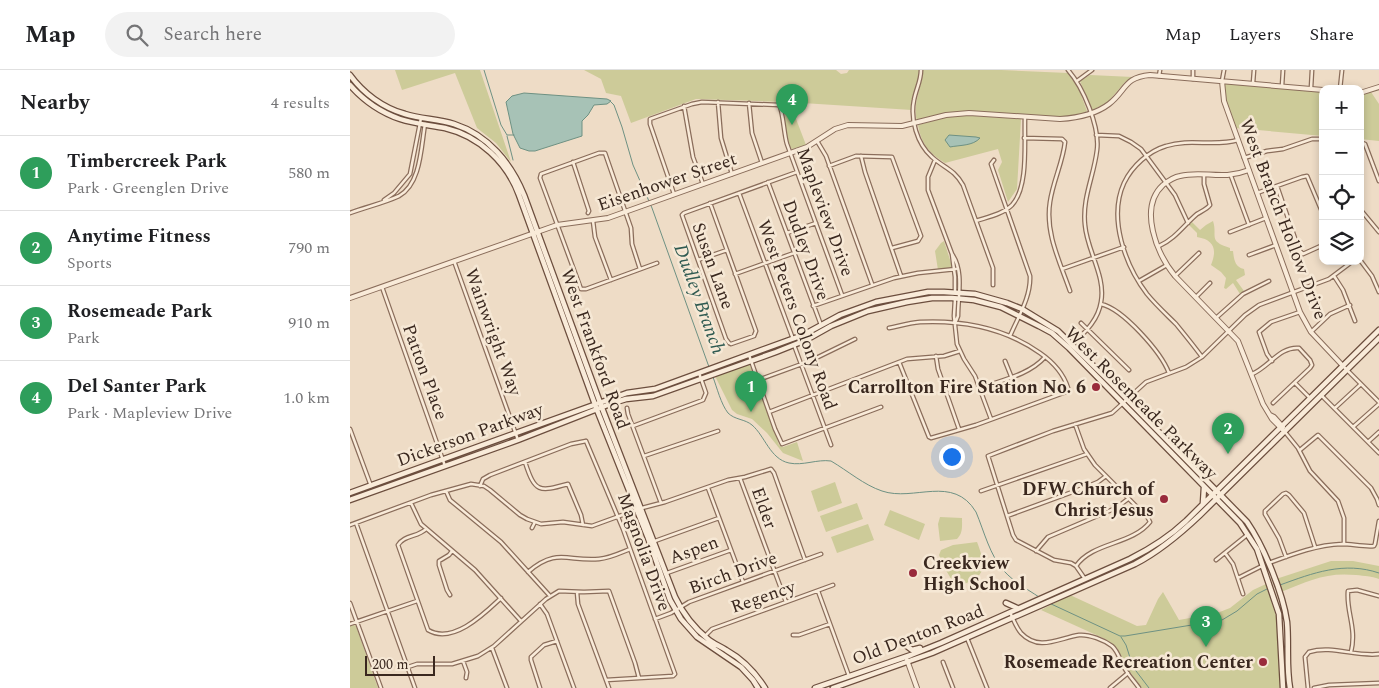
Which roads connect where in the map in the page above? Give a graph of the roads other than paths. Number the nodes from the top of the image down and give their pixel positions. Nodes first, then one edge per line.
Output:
1 (921, 70) edge
2 (1068, 70) edge
3 (1092, 70) edge
4 (1160, 70) edge
5 (1193, 70) edge
6 (1224, 70) edge
7 (1254, 70) edge
8 (1283, 70) edge
9 (1312, 70) edge
10 (1342, 70) edge
11 (350, 75) edge
12 (1159, 76) junction
13 (1193, 79) junction
14 (1077, 81) junction
15 (1222, 81) junction
16 (1252, 84) junction
17 (350, 85) edge
18 (1340, 85) edge
19 (1282, 86) junction
20 (1379, 87) edge
21 (1310, 89) junction
22 (1319, 90) edge
23 (1364, 92) edge
24 (718, 102) junction
25 (749, 103) junction
26 (684, 106) junction
27 (1090, 113) junction
28 (1025, 117) junction
29 (424, 118) junction
30 (915, 123) junction
31 (423, 124) junction
32 (1096, 135) junction
33 (1024, 138) junction
34 (1319, 139) edge
35 (1238, 140) junction
36 (817, 141) junction
37 (1364, 144) edge
38 (790, 153) junction
39 (861, 156) junction
40 (1147, 156) junction
41 (1244, 158) junction
42 (936, 160) junction
43 (994, 160) dead end
44 (573, 162) junction
45 (762, 163) junction
46 (829, 166) junction
47 (1249, 170) junction
48 (797, 172) junction
49 (410, 174) junction
50 (732, 174) junction
51 (416, 176) junction
52 (1204, 176) junction
53 (1231, 176) junction
54 (1379, 181) edge
55 (768, 182) junction
56 (1167, 182) junction
57 (703, 184) junction
58 (1277, 186) junction
59 (396, 190) junction
60 (739, 193) junction
61 (1257, 193) junction
62 (400, 195) junction
63 (674, 195) junction
64 (383, 201) junction
65 (710, 204) junction
66 (1319, 204) edge
67 (1007, 209) junction
68 (626, 212) junction
69 (350, 213) edge
70 (588, 214) dead end
71 (1364, 215) edge
72 (1266, 218) junction
73 (594, 221) junction
74 (976, 221) junction
75 (816, 223) junction
76 (1188, 223) junction
77 (1249, 224) junction
78 (557, 225) junction
79 (535, 232) junction
80 (1230, 232) dead end
81 (1379, 232) edge
82 (787, 234) junction
83 (1276, 245) junction
84 (1158, 246) junction
85 (1124, 247) junction
86 (1319, 247) edge
87 (892, 248) junction
88 (727, 250) junction
89 (794, 253) junction
90 (1199, 253) dead end
91 (1249, 256) dead end
92 (1093, 258) junction
93 (697, 260) junction
94 (454, 261) junction
95 (657, 263) dead end
96 (765, 264) junction
97 (1167, 265) junction
98 (1348, 265) edge
99 (1364, 265) edge
100 (956, 269) junction
101 (1062, 269) junction
102 (640, 270) junction
103 (735, 274) junction
104 (901, 276) junction
105 (1175, 276) junction
106 (1334, 276) junction
107 (611, 280) junction
108 (1139, 281) junction
109 (1269, 281) dead end
110 (1210, 283) dead end
111 (872, 284) junction
112 (993, 285) dead end
113 (382, 287) junction
114 (1070, 291) dead end
115 (957, 292) junction
116 (1293, 292) junction
117 (1379, 292) edge
118 (842, 295) junction
119 (1196, 297) junction
120 (350, 298) edge
121 (957, 298) junction
122 (1101, 304) junction
123 (1350, 305) junction
124 (813, 306) junction
125 (1022, 309) junction
126 (1300, 312) junction
127 (1019, 315) junction
128 (1216, 318) junction
129 (1355, 322) dead end
130 (956, 323) junction
131 (1081, 323) dead end
132 (821, 325) junction
133 (889, 328) dead end
134 (1088, 328) junction
135 (1379, 330) edge
136 (1229, 331) junction
137 (1311, 332) junction
138 (1010, 336) junction
139 (1379, 338) edge
140 (792, 339) junction
141 (856, 340) dead end
142 (794, 345) junction
143 (1071, 346) junction
144 (960, 351) junction
145 (749, 355) junction
146 (936, 356) junction
147 (1046, 357) junction
148 (1202, 357) junction
149 (751, 361) junction
150 (1006, 361) dead end
151 (1272, 361) junction
152 (899, 362) junction
153 (801, 364) junction
154 (1342, 366) junction
155 (1097, 369) junction
156 (1129, 370) dead end
157 (1347, 371) junction
158 (700, 373) junction
159 (1093, 373) junction
160 (1169, 373) junction
161 (1252, 374) junction
162 (1011, 376) junction
163 (703, 378) junction
164 (758, 380) junction
165 (1295, 383) junction
166 (1361, 384) junction
167 (980, 388) junction
168 (813, 396) junction
169 (1322, 396) junction
170 (1310, 398) junction
171 (1125, 401) junction
172 (1273, 403) dead end
173 (1379, 403) edge
174 (598, 406) junction
175 (881, 407) dead end
176 (627, 408) dead end
177 (1335, 408) junction
178 (769, 412) junction
179 (991, 419) junction
180 (1075, 424) junction
181 (633, 426) junction
182 (1280, 427) junction
183 (1353, 427) junction
184 (959, 428) junction
185 (350, 429) edge
186 (825, 429) junction
187 (718, 431) dead end
188 (1160, 432) junction
189 (1285, 432) junction
190 (1379, 432) edge
191 (516, 433) junction
192 (588, 437) dead end
193 (1156, 437) junction
194 (518, 440) junction
195 (586, 441) junction
196 (1368, 442) junction
197 (831, 445) dead end
198 (1300, 450) junction
199 (1379, 453) edge
200 (1087, 454) junction
201 (644, 456) junction
202 (1186, 458) junction
203 (443, 459) junction
204 (525, 462) junction
205 (1182, 463) junction
206 (445, 466) junction
207 (1106, 476) junction
208 (740, 478) junction
209 (1209, 482) junction
210 (1224, 482) junction
211 (370, 485) junction
212 (1204, 485) junction
213 (480, 486) junction
214 (997, 486) junction
215 (708, 487) junction
216 (446, 491) junction
217 (981, 491) dead end
218 (372, 492) junction
219 (1215, 492) junction
220 (350, 493) edge
221 (1219, 496) junction
222 (1128, 498) junction
223 (350, 500) edge
224 (411, 502) junction
225 (661, 503) junction
226 (1203, 503) junction
227 (1379, 505) edge
228 (639, 509) junction
229 (1007, 516) junction
230 (618, 517) junction
231 (719, 518) junction
232 (535, 522) junction
233 (1379, 522) edge
234 (356, 523) junction
235 (350, 525) edge
236 (583, 525) junction
237 (426, 528) junction
238 (532, 528) dead end
239 (1248, 534) junction
240 (1172, 536) junction
241 (654, 541) junction
242 (1344, 544) junction
243 (1315, 547) junction
244 (630, 549) junction
245 (731, 550) junction
246 (452, 551) junction
247 (1036, 551) junction
248 (1225, 553) junction
249 (821, 554) dead end
250 (1286, 557) junction
251 (805, 560) junction
252 (1216, 560) dead end
253 (1269, 563) junction
254 (1263, 565) junction
255 (1076, 566) junction
256 (774, 571) junction
257 (528, 572) junction
258 (665, 573) junction
259 (1238, 578) junction
260 (743, 582) junction
261 (1086, 582) junction
262 (833, 586) dead end
263 (818, 591) junction
264 (577, 592) junction
265 (1243, 594) dead end
266 (450, 595) dead end
267 (550, 596) junction
268 (1379, 596) edge
269 (501, 598) junction
270 (417, 601) junction
271 (786, 602) junction
272 (1006, 602) dead end
273 (350, 603) edge
274 (540, 604) junction
275 (680, 607) junction
276 (1019, 608) junction
277 (675, 610) junction
278 (387, 611) junction
279 (1010, 612) junction
280 (1013, 618) junction
281 (655, 619) junction
282 (521, 621) junction
283 (357, 622) junction
284 (350, 624) edge
285 (830, 624) junction
286 (793, 635) dead end
287 (704, 636) junction
288 (967, 638) junction
289 (700, 640) junction
290 (557, 641) junction
291 (904, 644) dead end
292 (492, 648) junction
293 (929, 648) junction
294 (1351, 652) junction
295 (1379, 654) edge
296 (907, 659) junction
297 (463, 661) junction
298 (943, 662) dead end
299 (408, 667) junction
300 (1128, 673) junction
301 (675, 674) junction
302 (679, 675) dead end
303 (849, 676) junction
304 (466, 678) dead end
305 (639, 678) junction
306 (606, 680) junction
307 (852, 682) junction
308 (1379, 683) edge
309 (380, 688) edge
310 (415, 688) edge
311 (507, 688) edge
312 (540, 688) edge
313 (574, 688) edge
314 (609, 688) edge
315 (758, 688) edge
316 (765, 688) edge
317 (818, 688) edge
318 (833, 688) edge
319 (917, 688) edge
320 (952, 688) edge
321 (987, 688) edge
322 (1110, 688) edge
323 (1140, 688) edge
324 (1283, 688) edge
325 (1290, 688) edge
326 (1308, 688) edge
327 (1314, 688) edge

1 - 30 street
2 - 14 street
3 - 14 street
4 - 12 street
5 - 13 street
6 - 15 street, West Branch Hollow Drive
7 - 16 street
8 - 19 street
9 - 21 street
10 - 18 street
11 - 29 main road, West Frankford Road
12 - 13 street, Eisenhower Street
12 - 27 street, Eisenhower Street
13 - 15 street, Eisenhower Street
14 - 27 street
15 - 16 street, Eisenhower Street
15 - 35 street, West Branch Hollow Drive
16 - 19 street, Eisenhower Street
17 - 31 main road, West Frankford Road
19 - 21 street, Eisenhower Street
20 - 23 street
21 - 22 street, Eisenhower Street
24 - 25 street
24 - 26 street
24 - 50 street
25 - 38 street, Mapleview Drive
25 - 45 street
26 - 57 street
26 - 63 street
27 - 28 street, Eisenhower Street
27 - 32 street
28 - 30 street, Eisenhower Street
28 - 33 street
29 - 31 street
29 - 79 main road, West Frankford Road
30 - 36 street, Eisenhower Street
30 - 42 street
31 - 49 street
31 - 51 street
31 - 79 main road, West Frankford Road
32 - 40 street
32 - 92 street
33 - 67 street
33 - 101 street
34 - 41 street
35 - 40 street
35 - 41 street, West Branch Hollow Drive
36 - 38 street, Eisenhower Street
36 - 46 street
37 - 54 street
38 - 45 street, Eisenhower Street
38 - 48 street, Mapleview Drive
39 - 46 street
39 - 87 street
39 - 87 street
40 - 56 street
40 - 85 street
41 - 47 street, West Branch Hollow Drive
42 - 74 street
42 - 100 street
43 - 67 street
44 - 68 street
44 - 70 street
44 - 78 street
45 - 50 street, Eisenhower Street
46 - 111 street
47 - 53 street
47 - 61 street, West Branch Hollow Drive
48 - 55 street, Susan Lane
48 - 75 street, Mapleview Drive
49 - 51 street
49 - 59 street
50 - 57 street, Eisenhower Street
51 - 62 street
52 - 53 street
52 - 56 street
52 - 76 street
53 - 77 street
55 - 60 street, Susan Lane
55 - 82 street, Dudley Drive
56 - 76 street
56 - 84 street
57 - 63 street, Eisenhower Street
58 - 61 street
58 - 66 street
58 - 86 street
59 - 62 street
59 - 64 street
60 - 65 street, Susan Lane
60 - 96 street, West Peters Colony Road
61 - 72 street, West Branch Hollow Drive
62 - 64 street
63 - 68 street, Eisenhower Street
64 - 69 street
65 - 88 street
65 - 93 street, Susan Lane
67 - 74 street
67 - 125 street
68 - 73 street, Eisenhower Street
68 - 102 street
71 - 81 street
72 - 77 street
72 - 83 street, West Branch Hollow Drive
73 - 78 street, Eisenhower Street
73 - 107 street
74 - 112 street
75 - 82 street
75 - 118 street, Mapleview Drive
76 - 84 street
77 - 80 street
78 - 79 street, Eisenhower Street
78 - 107 street
79 - 94 street, Eisenhower Street
79 - 174 main road, West Frankford Road
82 - 89 street, Dudley Drive
83 - 91 street
83 - 116 street, West Branch Hollow Drive
84 - 97 street
85 - 92 street
85 - 108 street
87 - 104 street
88 - 93 street
88 - 103 street
89 - 96 street
89 - 124 street, Dudley Drive
90 - 105 street
92 - 101 street
92 - 122 street
93 - 103 street, Susan Lane
94 - 113 street, Eisenhower Street
94 - 191 street, Wainwright Way
95 - 102 street
96 - 103 street
96 - 140 street, West Peters Colony Road
97 - 105 street
97 - 108 street
98 - 106 street
99 - 117 street
100 - 104 street
100 - 115 street
101 - 114 street
102 - 107 street
104 - 111 street
105 - 119 street
106 - 116 street
106 - 123 street
108 - 148 street
109 - 128 street
110 - 119 street
111 - 118 street
113 - 120 street, Eisenhower Street
113 - 203 street, Patton Place
115 - 121 street
115 - 125 main road, West Rosemeade Parkway
115 - 132 main road, West Rosemeade Parkway
116 - 126 street, West Branch Hollow Drive
116 - 136 street
118 - 124 street
119 - 128 street
121 - 127 main road, West Rosemeade Parkway
121 - 130 street
121 - 142 main road, West Rosemeade Parkway
122 - 134 street
122 - 160 street
123 - 129 street
123 - 137 street
124 - 132 street, Dudley Drive
125 - 127 street
125 - 143 main road, West Rosemeade Parkway
126 - 137 street, West Branch Hollow Drive
126 - 151 street
127 - 138 street
127 - 143 main road, West Rosemeade Parkway
128 - 136 street
130 - 133 street
130 - 138 street
130 - 144 street
131 - 134 street
132 - 140 main road, West Rosemeade Parkway
134 - 143 street
134 - 156 street
135 - 154 main road, Old Denton Road
136 - 148 street
136 - 161 street
137 - 154 street, West Branch Hollow Drive
138 - 147 street
139 - 157 main road, Old Denton Road
140 - 142 street, West Peters Colony Road
140 - 145 main road, West Rosemeade Parkway
141 - 153 street
142 - 149 main road, West Rosemeade Parkway
142 - 153 street, West Peters Colony Road
143 - 155 main road, West Rosemeade Parkway
143 - 159 main road, West Rosemeade Parkway
144 - 146 street
144 - 167 street
145 - 149 street
145 - 158 main road, West Rosemeade Parkway
146 - 152 street
146 - 184 street
147 - 162 street
147 - 179 street
148 - 160 street
149 - 163 main road, West Rosemeade Parkway
149 - 164 street
150 - 162 street
151 - 161 street
151 - 165 street
152 - 168 street
152 - 184 street
153 - 164 street
153 - 168 street, West Peters Colony Road
154 - 157 street
154 - 170 main road, Old Denton Road
155 - 159 main road
155 - 171 main road, West Rosemeade Parkway
157 - 166 street
157 - 169 main road, Old Denton Road
158 - 163 street
158 - 174 main road, West Rosemeade Parkway
159 - 171 main road, West Rosemeade Parkway
160 - 171 street
161 - 182 street
162 - 167 street
163 - 174 main road, West Rosemeade Parkway
163 - 181 street
164 - 178 street
165 - 170 street
165 - 172 street
166 - 173 street
166 - 177 street
167 - 179 street
168 - 178 street
168 - 186 street, West Peters Colony Road
169 - 177 street
169 - 189 main road, Old Denton Road
170 - 182 main road, Old Denton Road
171 - 180 street
171 - 188 main road, West Rosemeade Parkway
171 - 193 main road, West Rosemeade Parkway
173 - 183 street
174 - 191 main road, Dickerson Parkway
174 - 194 main road, Dickerson Parkway
174 - 228 main road, West Frankford Road
175 - 186 street
176 - 181 street
177 - 183 street
178 - 186 street
179 - 184 street
180 - 200 street
180 - 214 street
181 - 201 street
182 - 189 street
182 - 210 main road, Old Denton Road
183 - 196 street
185 - 211 street
186 - 197 street, West Peters Colony Road
187 - 201 street
188 - 193 main road
188 - 202 main road, West Rosemeade Parkway
189 - 198 street
189 - 221 main road, Old Denton Road
190 - 196 street
191 - 194 street, Wainwright Way
191 - 203 main road, Dickerson Parkway
192 - 195 street
193 - 205 main road, West Rosemeade Parkway
194 - 206 main road, Dickerson Parkway
195 - 204 street
195 - 230 street, Magnolia Drive
196 - 199 street
198 - 227 street
198 - 242 street
200 - 207 street
200 - 214 street
201 - 225 street
202 - 205 main road
202 - 209 main road, West Rosemeade Parkway
203 - 206 street, Patton Place
203 - 211 main road, Dickerson Parkway
204 - 213 street
204 - 236 street
205 - 212 main road, West Rosemeade Parkway
206 - 218 main road, Dickerson Parkway
207 - 222 street
207 - 229 street
208 - 215 street
208 - 251 street
208 - 256 street, Elder
209 - 210 main road
209 - 219 main road, West Rosemeade Parkway
210 - 219 main road, Old Denton Road
211 - 218 street
211 - 220 main road, Dickerson Parkway
212 - 219 main road, West Rosemeade Parkway
212 - 226 main road
213 - 216 street
213 - 232 street
214 - 217 street
214 - 229 street
215 - 225 street
215 - 231 street
216 - 224 street
216 - 257 street
218 - 223 main road, Dickerson Parkway
219 - 221 main road
219 - 226 main road, Old Denton Road
221 - 239 main road
221 - 240 main road, Old Denton Road
221 - 253 main road
222 - 247 street
222 - 255 street
224 - 234 street
224 - 237 street
225 - 228 street
226 - 240 main road, Old Denton Road
228 - 230 street
228 - 241 main road, West Frankford Road
228 - 277 main road, West Frankford Road
229 - 247 street
230 - 236 street
230 - 244 street, Magnolia Drive
231 - 241 street
231 - 245 street
232 - 236 street
232 - 238 street
233 - 242 street
234 - 235 street
234 - 278 street
237 - 246 street
237 - 270 street
239 - 248 street
239 - 254 main road
240 - 261 main road, Old Denton Road
241 - 258 main road, West Frankford Road
242 - 243 street
243 - 250 street
243 - 250 street
244 - 257 street
244 - 281 street, Magnolia Drive
245 - 258 street, Aspen
245 - 260 street
246 - 266 street
246 - 269 street
247 - 255 street
248 - 252 street
248 - 259 street
249 - 251 street, Birch Drive
250 - 253 street
251 - 256 street, Birch Drive
253 - 254 main road
253 - 325 main road
254 - 259 street
254 - 324 main road
255 - 261 street
256 - 260 street, Birch Drive
256 - 271 street, Elder
257 - 267 street
258 - 275 main road, West Frankford Road
259 - 265 street
260 - 275 street, Birch Drive
261 - 276 main road, Old Denton Road
261 - 280 main road, Old Denton Road
262 - 263 street, Regency
263 - 271 street, Regency
263 - 285 street
264 - 267 street
264 - 305 street
264 - 306 street
267 - 274 street
268 - 294 street
269 - 270 street
269 - 282 street
270 - 278 street
271 - 287 street, Regency
272 - 276 main road
273 - 283 street
274 - 282 street
274 - 290 street
275 - 277 street, Birch Drive
275 - 287 main road, West Frankford Road
276 - 279 main road, Old Denton Road
277 - 281 street, Birch Drive
277 - 289 main road, West Frankford Road
278 - 283 street
278 - 299 street
279 - 280 street
279 - 293 main road, Old Denton Road
280 - 288 main road, Old Denton Road
280 - 300 street
281 - 301 street, Magnolia Drive
282 - 292 street
283 - 284 street
283 - 309 street
285 - 286 street
285 - 303 street
287 - 289 street, Regency
287 - 316 main road, West Frankford Road
288 - 296 main road, Old Denton Road
288 - 321 street
289 - 315 main road, West Frankford Road
290 - 312 street
290 - 313 street
291 - 293 main road
292 - 297 street
292 - 311 street
293 - 296 main road, Old Denton Road
294 - 295 street
294 - 326 street
296 - 303 main road, Old Denton Road
296 - 307 main road, Old Denton Road
296 - 319 street
297 - 299 street
297 - 304 street
298 - 320 street
299 - 310 street
300 - 322 street
300 - 323 street
301 - 302 street
301 - 305 street
303 - 307 street
303 - 317 main road, Old Denton Road
305 - 306 street
306 - 314 street
307 - 318 main road, Old Denton Road
308 - 327 street

